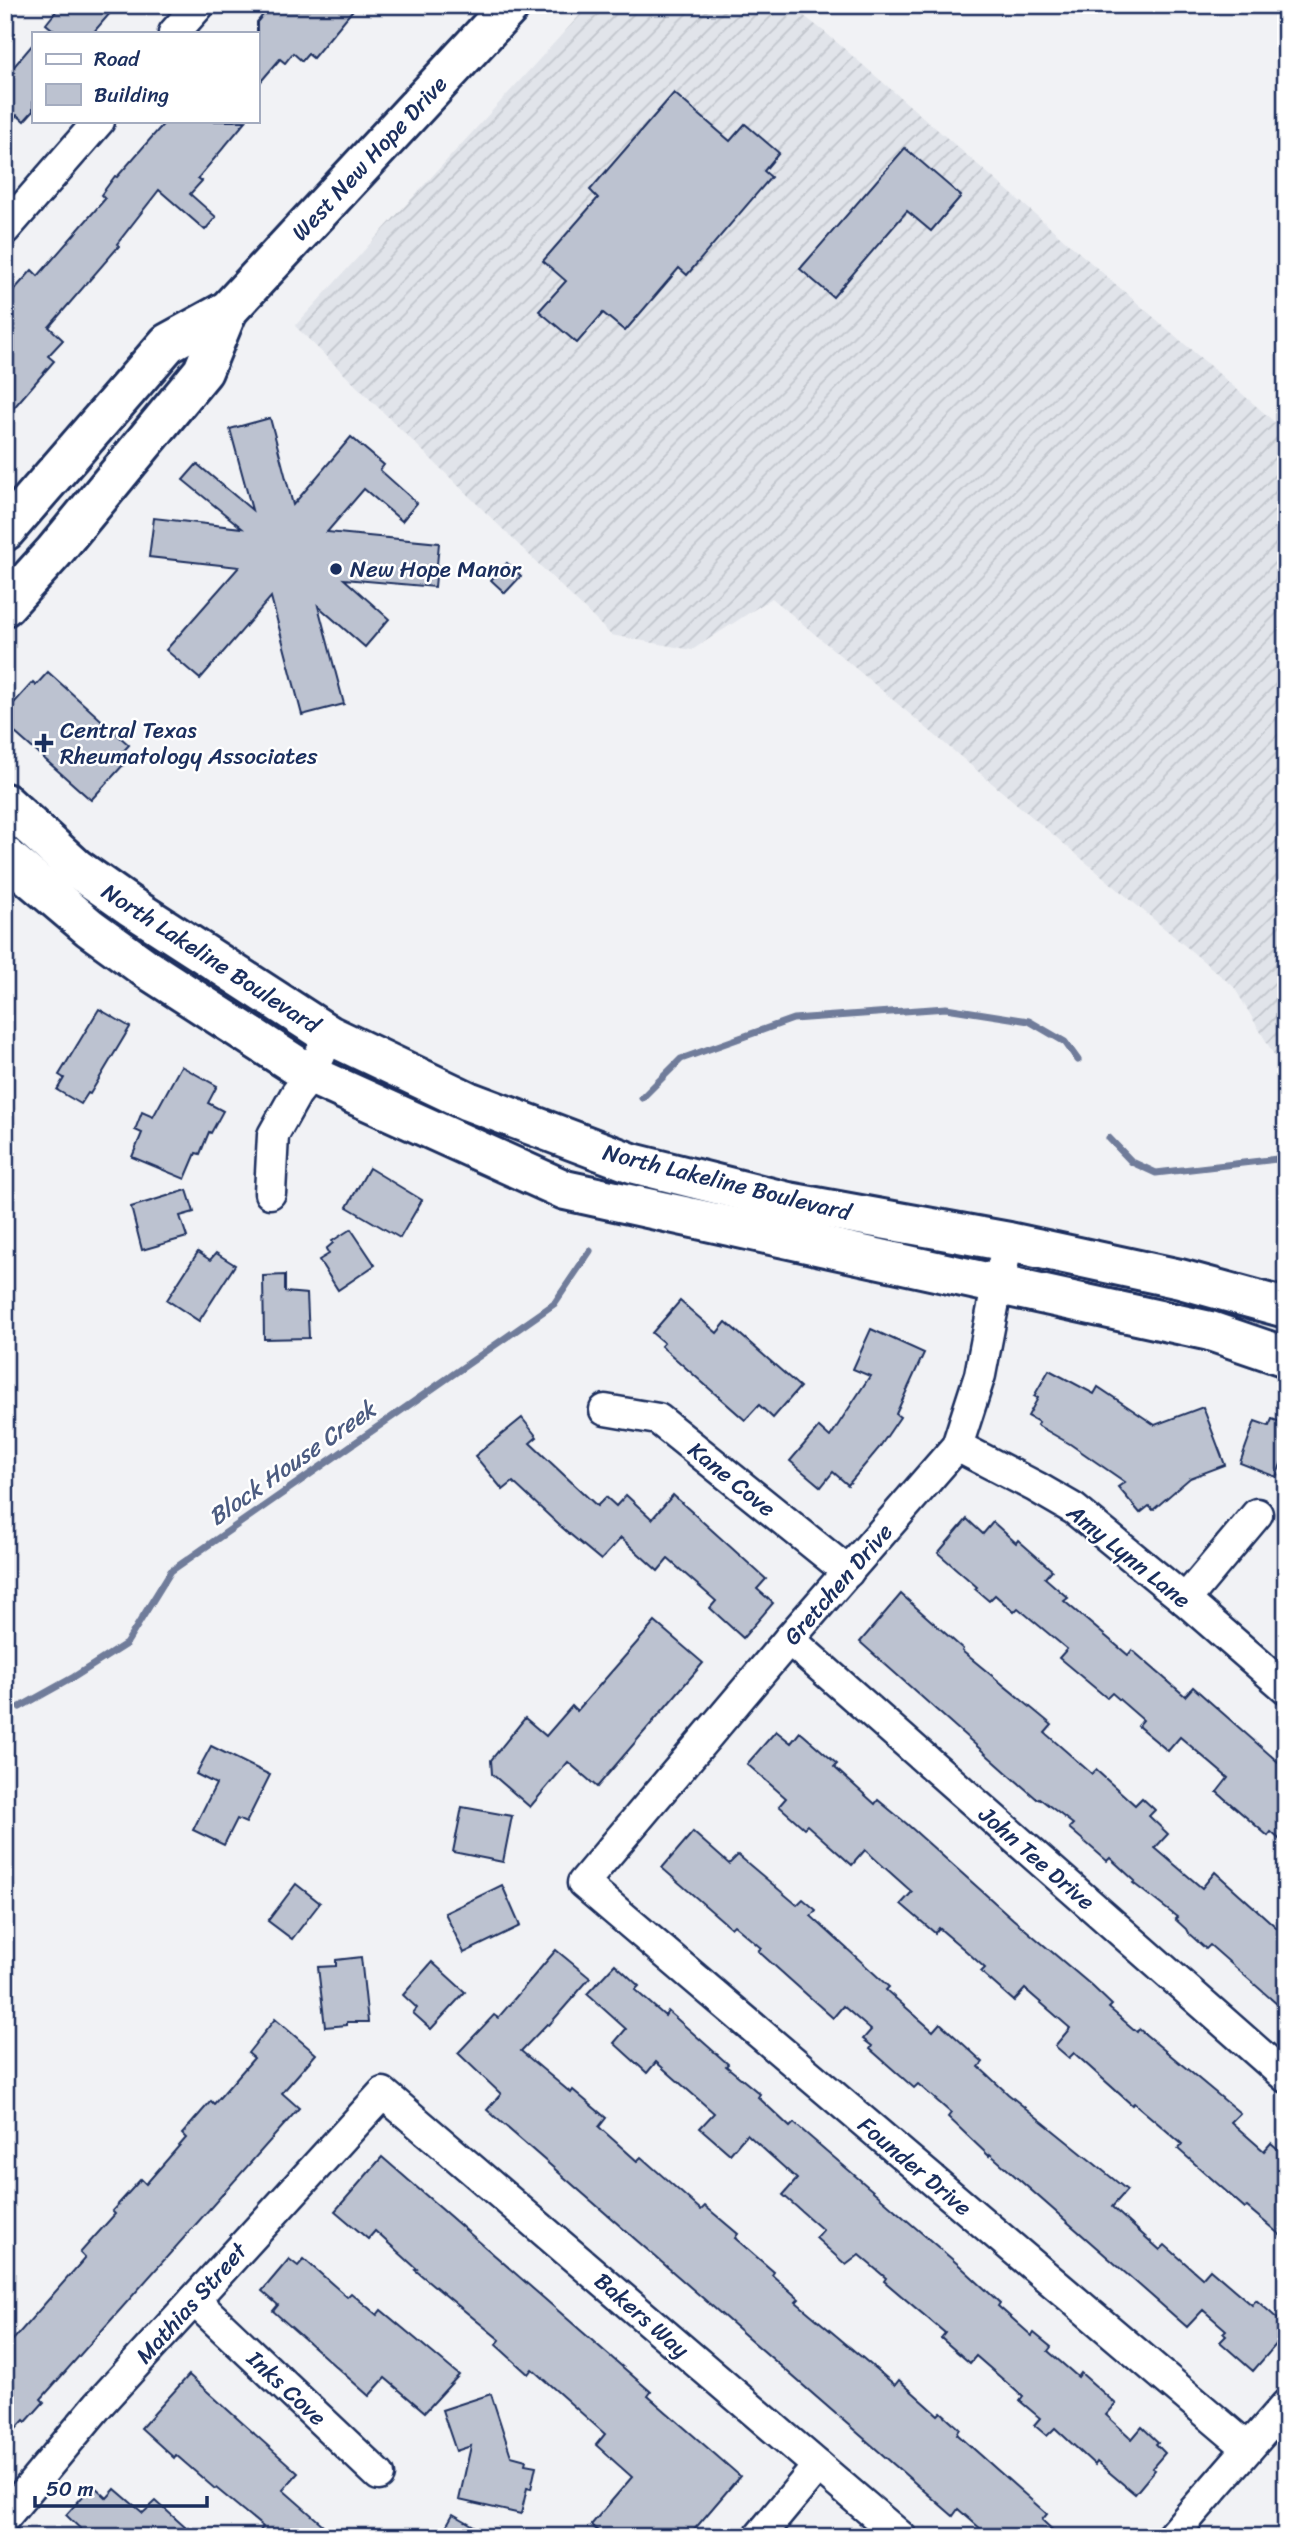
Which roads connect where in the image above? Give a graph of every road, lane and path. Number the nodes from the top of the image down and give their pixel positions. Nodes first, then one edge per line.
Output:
1 (199, 5) edge
2 (511, 5) edge
3 (175, 32) edge
4 (98, 122) edge
5 (5, 229) edge
6 (228, 310) junction
7 (5, 531) edge
8 (5, 606) edge
9 (5, 803) edge
10 (5, 856) edge
11 (329, 1035) junction
12 (311, 1075) junction
13 (270, 1193) dead end
14 (1009, 1242) junction
15 (997, 1286) junction
16 (1286, 1308) edge
17 (1286, 1357) edge
18 (605, 1410) dead end
19 (957, 1446) junction
20 (1257, 1514) dead end
21 (848, 1572) junction
22 (1185, 1600) junction
23 (789, 1639) junction
24 (1286, 1689) edge
25 (583, 1883) joint
26 (1286, 2077) edge
27 (383, 2093) joint
28 (194, 2300) junction
29 (1286, 2405) edge
30 (1248, 2448) junction
31 (818, 2466) junction
32 (379, 2475) dead end
33 (5, 2517) edge
34 (759, 2537) edge
35 (901, 2537) edge
36 (1171, 2537) edge

1 - 3 street
2 - 6 main road, West New Hope Drive
4 - 5 street
6 - 7 main road, West New Hope Drive
6 - 8 main road, West New Hope Drive
9 - 11 main road, North Lakeline Boulevard
10 - 12 main road, North Lakeline Boulevard
11 - 12 street
11 - 14 main road, North Lakeline Boulevard
12 - 13 street
12 - 15 main road, North Lakeline Boulevard
14 - 15 street, Gretchen Drive
14 - 16 main road, North Lakeline Boulevard
15 - 17 main road, North Lakeline Boulevard
15 - 19 street, Gretchen Drive
18 - 21 street, Kane Cove
19 - 21 street, Gretchen Drive
19 - 22 street, Amy Lynn Lane
20 - 22 street
21 - 23 street, Gretchen Drive
22 - 24 street, Amy Lynn Lane
23 - 25 street, Gretchen Drive
23 - 26 street, John Tee Drive
25 - 30 street, Founder Drive
27 - 28 street, Mathias Street
27 - 31 street, Bakers Way
28 - 32 street, Inks Cove
28 - 33 street, Mathias Street
29 - 30 street
30 - 36 street
31 - 34 street
31 - 35 street, Bakers Way

